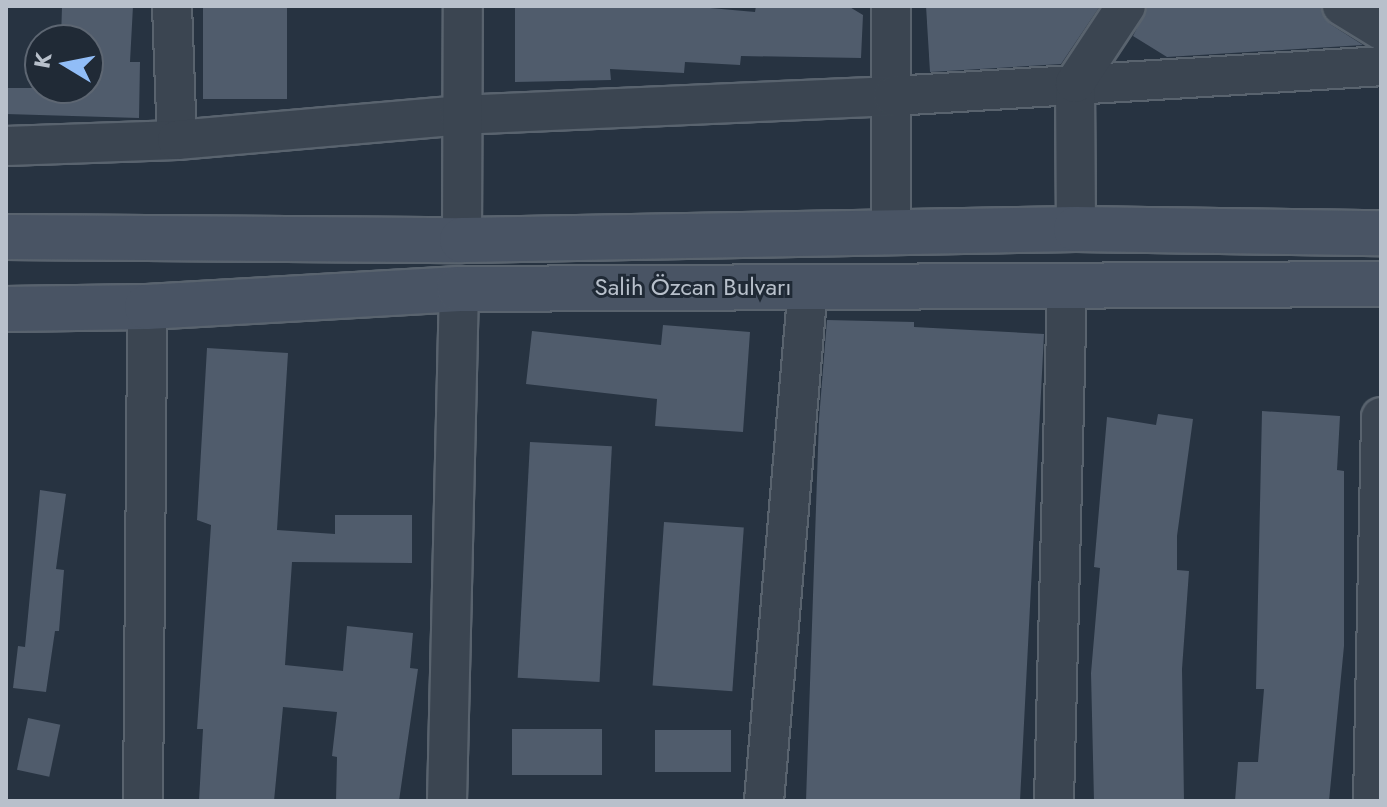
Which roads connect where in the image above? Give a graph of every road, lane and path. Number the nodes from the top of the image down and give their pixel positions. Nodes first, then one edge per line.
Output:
1 (172, 6) edge
2 (463, 6) edge
3 (891, 6) edge
4 (1126, 6) edge
5 (1342, 6) edge
6 (1381, 30) edge
7 (1381, 66) edge
8 (1075, 83) junction
9 (893, 96) junction
10 (460, 115) junction
11 (177, 140) junction
12 (6, 146) edge
13 (1076, 229) junction
14 (891, 231) junction
15 (1381, 233) edge
16 (6, 237) edge
17 (462, 240) junction
18 (1381, 284) edge
19 (808, 286) junction
20 (1067, 286) junction
21 (459, 289) junction
22 (147, 307) junction
23 (6, 309) edge
24 (1381, 417) edge
25 (143, 801) edge
26 (447, 801) edge
27 (764, 801) edge
28 (1054, 801) edge
29 (1373, 801) edge

1 - 11 street
2 - 10 street
3 - 9 street
4 - 8 street
5 - 6 street
7 - 8 street
8 - 9 street
8 - 13 street
9 - 10 street
9 - 14 street
10 - 11 street
10 - 17 street
11 - 12 street
13 - 14 main road, Salih Özcan Bulvarı
13 - 15 main road, Salih Özcan Bulvarı
14 - 17 main road, Salih Özcan Bulvarı
16 - 17 main road, Salih Özcan Bulvarı
18 - 20 main road, Salih Özcan Bulvarı
19 - 20 main road, Salih Özcan Bulvarı
19 - 21 main road, Salih Özcan Bulvarı
19 - 27 street
20 - 28 street
21 - 22 main road, Salih Özcan Bulvarı
21 - 26 street
22 - 23 main road, Salih Özcan Bulvarı
22 - 25 street
24 - 29 street

